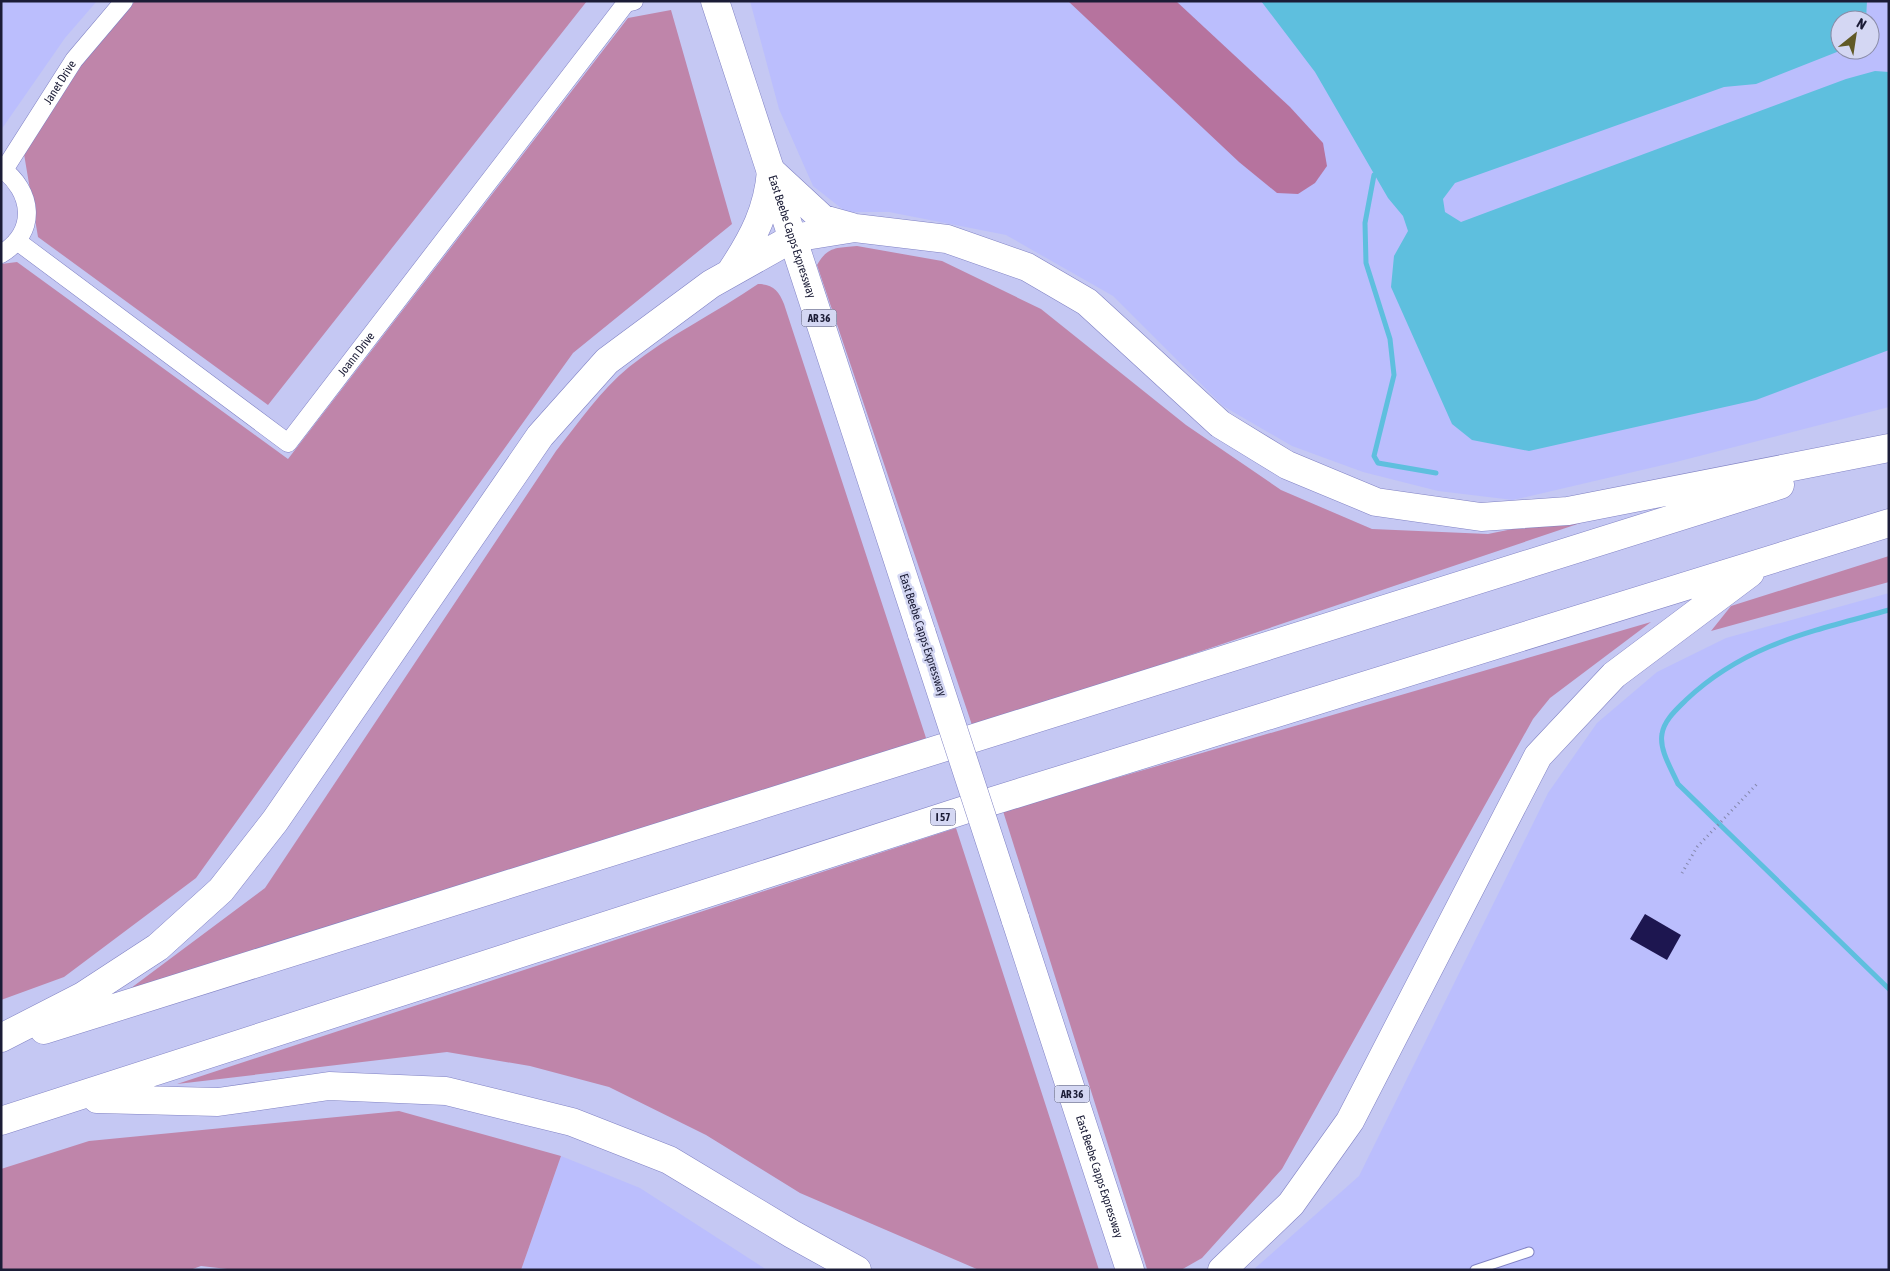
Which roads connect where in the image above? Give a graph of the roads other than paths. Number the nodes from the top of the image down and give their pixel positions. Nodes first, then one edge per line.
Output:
1 (124, 1) edge
2 (634, 1) edge
3 (715, 1) edge
4 (3, 169) edge
5 (771, 171) junction
6 (855, 228) junction
7 (793, 238) junction
8 (17, 241) junction
9 (1, 254) edge
10 (729, 273) junction
11 (1889, 449) edge
12 (1889, 523) edge
13 (1766, 561) junction
14 (1, 1038) edge
15 (1, 1044) edge
16 (75, 1099) junction
17 (1, 1122) edge
18 (1529, 1252) dead end
19 (857, 1270) edge
20 (1130, 1270) edge
21 (1222, 1270) edge
22 (1475, 1270) edge

1 - 4 street, Janet Drive
2 - 8 street, Joann Drive
3 - 5 main road, East Beebe Capps Expressway / AR 36
4 - 8 street
5 - 6 main road
5 - 7 main road, East Beebe Capps Expressway / AR 36
5 - 10 main road
6 - 7 main road
6 - 11 main road
7 - 10 main road
7 - 20 main road, East Beebe Capps Expressway / AR 36, bridge
8 - 9 street
10 - 14 main road
11 - 15 main road
12 - 13 main road, I 57
13 - 16 main road, I 57
13 - 21 main road
16 - 17 main road, I 57
16 - 19 main road
18 - 22 lane

